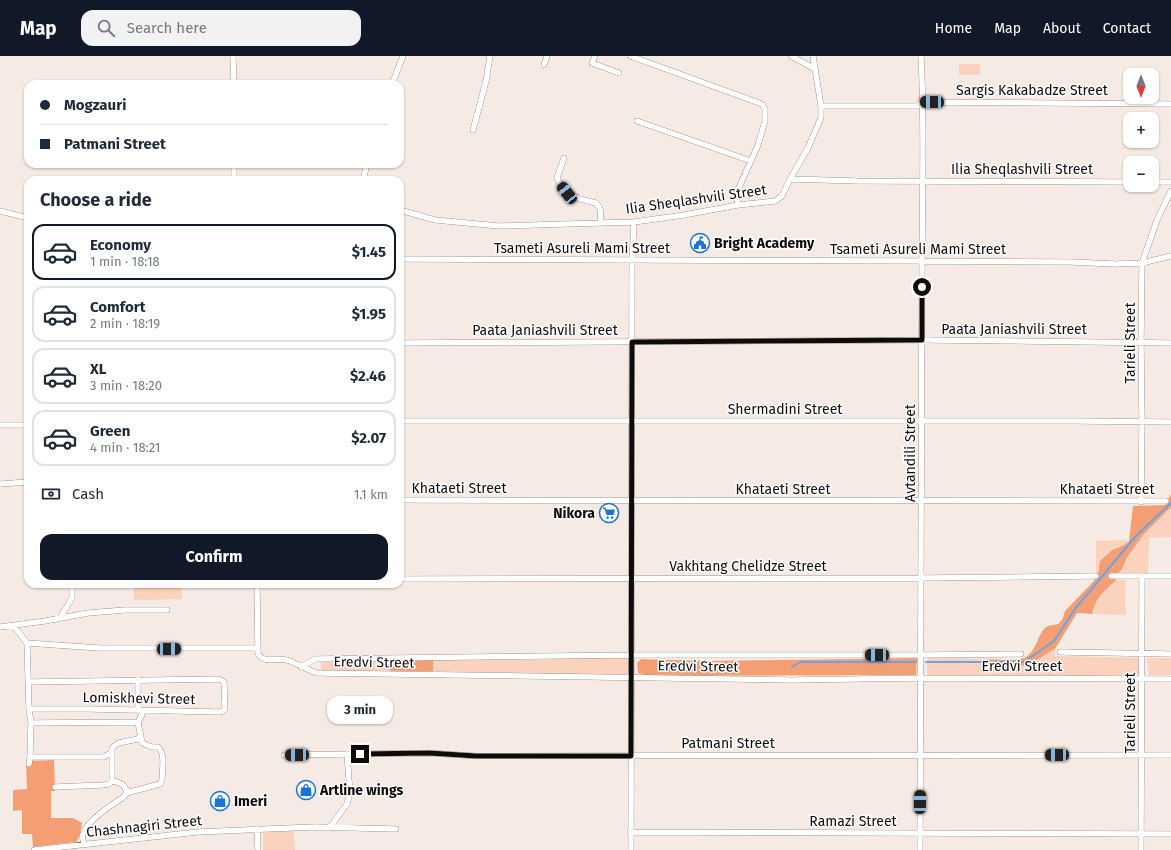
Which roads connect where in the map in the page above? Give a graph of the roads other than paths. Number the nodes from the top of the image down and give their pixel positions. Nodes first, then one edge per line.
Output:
1 (233, 56) edge
2 (402, 56) edge
3 (490, 56) edge
4 (547, 56) edge
5 (595, 56) edge
6 (630, 56) edge
7 (791, 56) edge
8 (813, 56) edge
9 (921, 56) edge
10 (544, 65) dead end
11 (815, 69) junction
12 (619, 73) dead end
13 (234, 80) edge
14 (393, 80) edge
15 (924, 102) junction
16 (1171, 104) edge
17 (821, 106) junction
18 (637, 121) dead end
19 (473, 130) dead end
20 (564, 158) dead end
21 (751, 161) junction
22 (790, 180) junction
23 (924, 180) junction
24 (1123, 182) edge
25 (1159, 182) edge
26 (1171, 182) edge
27 (1171, 190) edge
28 (738, 205) junction
29 (0, 211) edge
30 (404, 211) edge
31 (24, 217) edge
32 (601, 222) junction
33 (634, 222) junction
34 (1171, 256) edge
35 (404, 260) edge
36 (632, 261) junction
37 (922, 261) junction
38 (1142, 263) junction
39 (922, 340) junction
40 (632, 342) junction
41 (1141, 342) junction
42 (404, 343) edge
43 (1171, 343) edge
44 (404, 421) edge
45 (632, 421) junction
46 (922, 421) junction
47 (1142, 422) junction
48 (1171, 422) edge
49 (0, 425) edge
50 (24, 425) edge
51 (24, 482) edge
52 (0, 484) edge
53 (404, 500) edge
54 (632, 501) junction
55 (922, 501) junction
56 (1166, 501) dead end
57 (1141, 502) junction
58 (1096, 576) dead end
59 (1111, 576) dead end
60 (1142, 576) junction
61 (1171, 576) edge
62 (631, 578) junction
63 (922, 578) junction
64 (404, 579) edge
65 (72, 588) edge
66 (257, 588) edge
67 (167, 610) dead end
68 (60, 618) junction
69 (14, 626) junction
70 (0, 627) edge
71 (27, 643) junction
72 (258, 648) junction
73 (1060, 652) dead end
74 (1021, 654) dead end
75 (1142, 654) junction
76 (1171, 654) edge
77 (631, 655) junction
78 (921, 655) junction
79 (301, 667) junction
80 (631, 677) junction
81 (920, 678) junction
82 (1142, 679) junction
83 (1171, 679) edge
84 (138, 680) junction
85 (29, 682) junction
86 (29, 709) junction
87 (138, 711) junction
88 (144, 711) junction
89 (138, 722) junction
90 (31, 723) junction
91 (140, 736) junction
92 (112, 752) junction
93 (347, 754) junction
94 (284, 755) dead end
95 (920, 755) junction
96 (1143, 755) junction
97 (1171, 755) edge
98 (631, 756) junction
99 (30, 757) junction
100 (29, 764) dead end
101 (112, 780) junction
102 (55, 788) dead end
103 (126, 793) junction
104 (330, 827) junction
105 (257, 829) junction
106 (396, 829) dead end
107 (630, 832) junction
108 (919, 833) junction
109 (1141, 834) junction
110 (1171, 834) edge
111 (84, 844) junction
112 (34, 850) edge
113 (258, 850) edge
114 (631, 850) edge
115 (920, 850) edge
116 (1141, 850) edge

1 - 13 street
2 - 14 street
3 - 19 street
4 - 10 street
5 - 12 street
6 - 21 street
7 - 11 street
8 - 11 street
9 - 15 street, Avtandili Street
11 - 17 street
15 - 16 street, Sargis Kakabadze Street
15 - 17 street, Sargis Kakabadze Street
15 - 23 street, Avtandili Street
17 - 22 street
18 - 21 street
20 - 32 street
21 - 28 street
22 - 23 street, Ilia Sheqlashvili Street
22 - 28 street, Ilia Sheqlashvili Street
23 - 24 street, Ilia Sheqlashvili Street
23 - 37 street, Avtandili Street
25 - 26 street
27 - 38 street, Tarieli Street
28 - 33 street, Ilia Sheqlashvili Street
29 - 31 street
30 - 32 street, Ilia Sheqlashvili Street
32 - 33 street, Ilia Sheqlashvili Street
33 - 36 street
34 - 38 street, Tsameti Asureli Mami Street
35 - 36 street, Tsameti Asureli Mami Street
36 - 37 street, Tsameti Asureli Mami Street
36 - 40 street
37 - 38 street, Tsameti Asureli Mami Street
37 - 39 street, Avtandili Street
38 - 41 street, Tarieli Street
39 - 40 street, Paata Janiashvili Street
39 - 41 street, Paata Janiashvili Street
39 - 46 street, Avtandili Street
40 - 42 street, Paata Janiashvili Street
40 - 45 street
41 - 43 street, Paata Janiashvili Street
41 - 47 street, Tarieli Street
44 - 45 street, Shermadini Street
45 - 46 street, Shermadini Street
45 - 54 street
46 - 47 street, Shermadini Street
46 - 55 street, Avtandili Street
47 - 48 street, Shermadini Street
47 - 57 street, Tarieli Street
49 - 50 street
51 - 52 street
53 - 54 street, Khataeti Street
54 - 55 street, Khataeti Street
54 - 62 street
55 - 57 street, Khataeti Street
55 - 63 street, Avtandili Street
56 - 57 street, Khataeti Street
58 - 63 street, Vakhtang Chelidze Street
59 - 60 street
60 - 61 street
60 - 75 street, Tarieli Street
62 - 63 street, Vakhtang Chelidze Street
62 - 64 street, Vakhtang Chelidze Street
62 - 77 street
63 - 78 street, Avtandili Street
65 - 68 street
66 - 72 street
67 - 68 street
68 - 69 street
69 - 70 street
69 - 71 street
71 - 72 street
71 - 85 street
72 - 79 street
73 - 75 street, Eredvi Street
74 - 78 street, Eredvi Street
75 - 76 street, Eredvi Street
75 - 82 street, Tarieli Street
77 - 78 street, Eredvi Street
77 - 79 street, Eredvi Street
77 - 80 street
78 - 81 street, Avtandili Street
79 - 80 street, Eredvi Street
80 - 81 street, Eredvi Street
80 - 98 street
81 - 82 street, Eredvi Street
81 - 95 street, Avtandili Street
82 - 83 street, Eredvi Street
82 - 96 street, Tarieli Street
84 - 85 street
84 - 87 street
84 - 88 street, Lomiskhevi Street
85 - 86 street
86 - 87 street, Lomiskhevi Street
86 - 90 street
87 - 88 street, Lomiskhevi Street
88 - 89 street
89 - 90 street
89 - 91 street
90 - 99 street
91 - 92 street
91 - 103 street
92 - 99 street
92 - 101 street
93 - 94 street, Patmani Street
93 - 98 street, Patmani Street
93 - 104 street
95 - 96 street, Patmani Street
95 - 98 street, Patmani Street
95 - 108 street, Avtandili Street
96 - 97 street, Patmani Street
96 - 109 street, Tarieli Street
98 - 107 street
99 - 100 street
101 - 102 street
101 - 103 street
103 - 111 street
104 - 105 street, Chashnagiri Street
104 - 106 street, Chashnagiri Street
105 - 111 street, Chashnagiri Street
105 - 113 street
107 - 108 street, Ramazi Street
107 - 114 street
108 - 109 street, Ramazi Street
108 - 115 street, Avtandili Street
109 - 110 street, Ramazi Street
109 - 116 street, Tarieli Street
111 - 112 street, Chashnagiri Street

